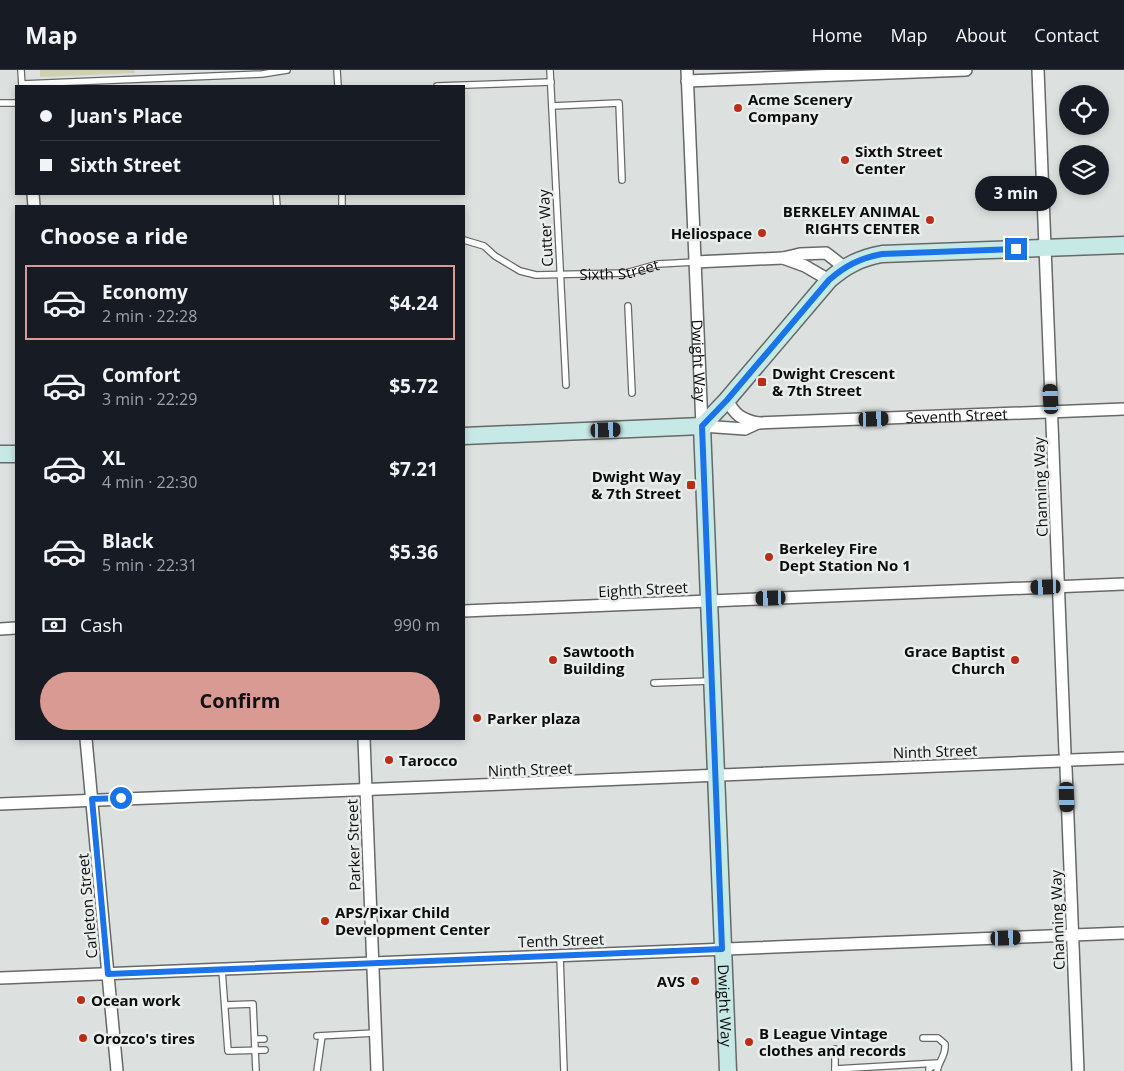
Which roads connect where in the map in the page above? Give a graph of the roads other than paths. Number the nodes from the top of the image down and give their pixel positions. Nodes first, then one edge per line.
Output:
1 (21, 70) edge
2 (287, 70) edge
3 (337, 70) edge
4 (550, 70) edge
5 (966, 70) edge
6 (1038, 70) edge
7 (687, 75) edge
8 (551, 82) junction
9 (22, 85) edge
10 (338, 85) edge
11 (465, 85) edge
12 (0, 103) edge
13 (15, 103) edge
14 (552, 106) junction
15 (622, 180) dead end
16 (465, 240) edge
17 (1124, 245) edge
18 (1045, 248) junction
19 (783, 258) junction
20 (695, 262) junction
21 (844, 267) junction
22 (560, 274) junction
23 (829, 280) junction
24 (628, 306) dead end
25 (566, 385) dead end
26 (632, 393) dead end
27 (727, 400) junction
28 (1124, 409) edge
29 (1052, 412) junction
30 (758, 424) junction
31 (702, 426) junction
32 (465, 436) edge
33 (0, 454) edge
34 (15, 454) edge
35 (1124, 584) edge
36 (1059, 586) junction
37 (709, 601) junction
38 (465, 611) edge
39 (15, 628) edge
40 (0, 629) edge
41 (712, 681) junction
42 (654, 684) dead end
43 (86, 740) edge
44 (364, 740) edge
45 (1124, 758) edge
46 (1066, 761) junction
47 (715, 775) junction
48 (366, 789) junction
49 (92, 799) junction
50 (0, 804) edge
51 (1124, 933) edge
52 (1072, 935) junction
53 (722, 949) junction
54 (560, 955) junction
55 (372, 962) junction
56 (222, 970) junction
57 (108, 974) junction
58 (0, 978) edge
59 (225, 1005) junction
60 (375, 1033) junction
61 (923, 1038) dead end
62 (255, 1039) junction
63 (264, 1039) dead end
64 (835, 1049) dead end
65 (255, 1050) junction
66 (265, 1050) dead end
67 (937, 1066) edge
68 (835, 1070) edge
69 (117, 1071) edge
70 (256, 1071) edge
71 (317, 1071) edge
72 (377, 1071) edge
73 (564, 1071) edge
74 (728, 1071) edge
75 (929, 1071) edge
76 (943, 1071) edge
77 (1078, 1071) edge

1 - 9 lane
2 - 9 lane
3 - 10 lane
4 - 8 lane, Cutter Way
5 - 7 street
6 - 18 street, Channing Way
7 - 20 street, Dwight Way
8 - 11 lane
8 - 14 lane, Cutter Way
12 - 13 lane
14 - 15 lane
14 - 22 lane, Cutter Way
16 - 22 lane, Sixth Street
17 - 18 street
18 - 21 street
18 - 29 street, Channing Way
19 - 20 street, Sixth Street
19 - 21 street, Sixth Street
19 - 23 street, Sixth Street
20 - 22 lane, Sixth Street
20 - 31 street, Dwight Way
21 - 23 street
22 - 25 lane, Cutter Way
23 - 27 street
24 - 26 lane
27 - 30 street, Seventh Street
27 - 31 street
28 - 29 street, Seventh Street
29 - 30 street, Seventh Street
29 - 36 street, Channing Way
30 - 31 street, Seventh Street
31 - 32 street, Seventh Street
31 - 37 street, Dwight Way
33 - 34 street
35 - 36 street, Eighth Street
36 - 37 street, Eighth Street
36 - 46 street, Channing Way
37 - 38 street, Eighth Street
37 - 41 street, Dwight Way
39 - 40 street
41 - 42 lane
41 - 47 street, Dwight Way
43 - 49 street, Carleton Street
44 - 48 street, Parker Street
45 - 46 street, Ninth Street
46 - 47 street, Ninth Street
46 - 52 street, Channing Way
47 - 48 street, Ninth Street
47 - 53 street, Dwight Way
48 - 49 street, Ninth Street
48 - 55 street, Parker Street
49 - 50 street, Ninth Street
49 - 57 street, Carleton Street
51 - 52 street, Tenth Street
52 - 53 street, Tenth Street
52 - 77 street, Channing Way
53 - 54 street, Tenth Street
53 - 74 street, Dwight Way
54 - 55 street, Tenth Street
54 - 73 lane
55 - 56 street, Tenth Street
55 - 60 street, Parker Street
56 - 57 street, Tenth Street
56 - 59 lane
57 - 58 street, Tenth Street
57 - 69 street, Carleton Street
59 - 62 lane
59 - 65 lane
60 - 71 lane
60 - 72 street, Parker Street
61 - 67 lane
62 - 63 lane
62 - 65 lane
64 - 68 lane
65 - 66 lane
65 - 70 lane
67 - 68 lane
67 - 75 lane
67 - 76 lane

